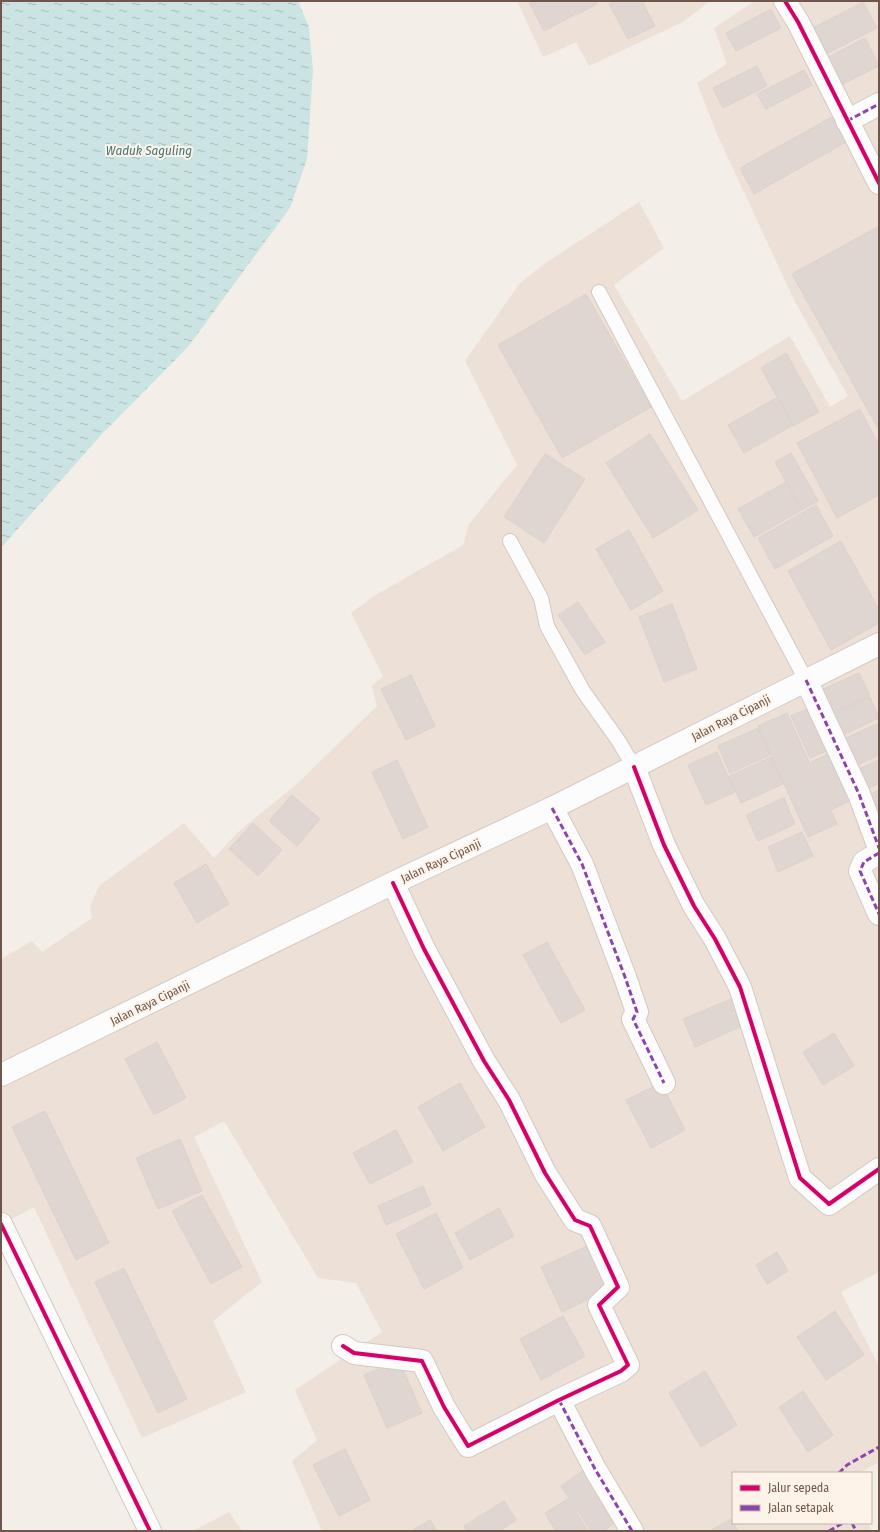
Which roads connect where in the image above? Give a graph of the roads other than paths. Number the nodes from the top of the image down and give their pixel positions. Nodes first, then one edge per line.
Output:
1 (785, 1) edge
2 (879, 104) edge
3 (847, 121) junction
4 (879, 182) edge
5 (599, 292) dead end
6 (510, 542) dead end
7 (878, 646) edge
8 (806, 680) junction
9 (634, 767) junction
10 (552, 808) junction
11 (879, 848) edge
12 (879, 853) edge
13 (393, 883) junction
14 (879, 914) edge
15 (1, 1075) edge
16 (664, 1083) dead end
17 (879, 1169) edge
18 (1, 1224) edge
19 (344, 1346) dead end
20 (559, 1400) junction
21 (150, 1531) edge
22 (632, 1531) edge

1 - 3 street
2 - 3 street
3 - 4 street
5 - 8 lane
6 - 9 lane
7 - 8 street, Jalan Raya Cipanji
8 - 9 street, Jalan Raya Cipanji
8 - 11 street
9 - 10 street, Jalan Raya Cipanji
9 - 17 street
10 - 13 street, Jalan Raya Cipanji
10 - 16 street
12 - 14 street
13 - 15 street, Jalan Raya Cipanji
13 - 20 street
18 - 21 street
19 - 20 street
20 - 22 street

